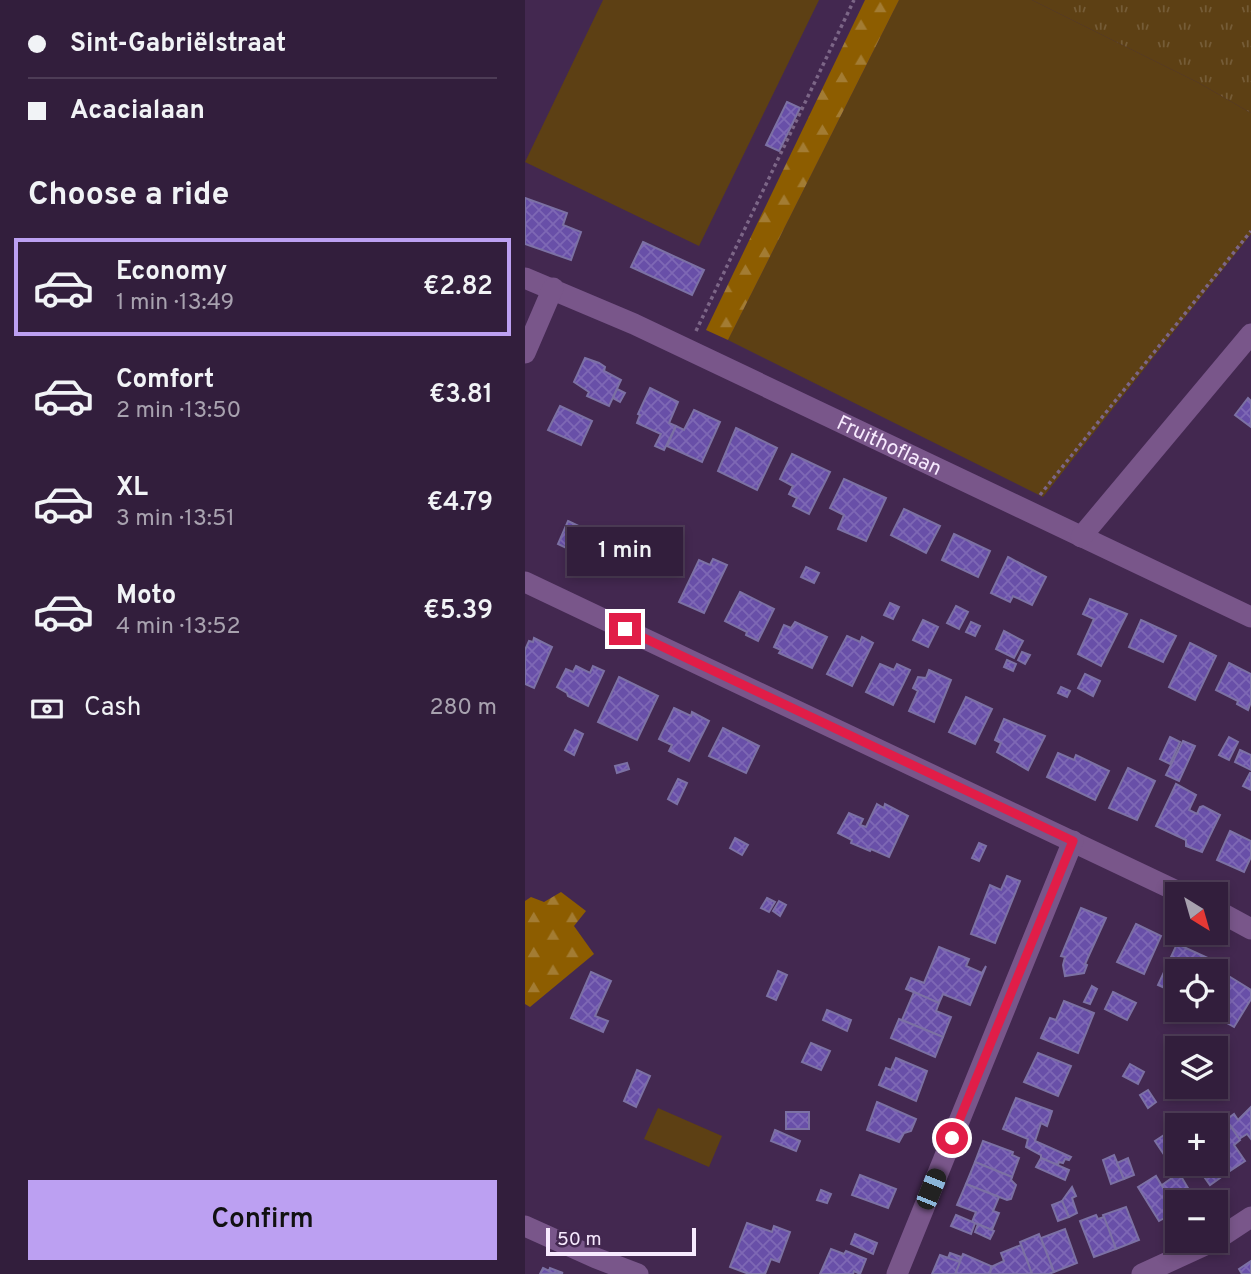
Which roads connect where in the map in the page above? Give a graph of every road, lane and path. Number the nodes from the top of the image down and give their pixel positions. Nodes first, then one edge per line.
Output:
1 (854, 0) edge
2 (1251, 232) edge
3 (525, 278) edge
4 (553, 288) junction
5 (1251, 334) edge
6 (687, 349) junction
7 (525, 352) edge
8 (1027, 511) junction
9 (1081, 537) junction
10 (525, 582) edge
11 (1251, 617) edge
12 (1073, 841) junction
13 (1165, 885) edge
14 (1229, 918) edge
15 (1251, 929) edge
16 (1251, 1216) edge
17 (525, 1226) edge
18 (1228, 1231) edge
19 (1187, 1253) edge
20 (638, 1274) edge
21 (897, 1274) edge
22 (1142, 1274) edge

1 - 6 path
2 - 8 path
3 - 4 street, Fruithoflaan
4 - 6 street, Fruithoflaan
4 - 7 street
5 - 9 street
6 - 8 street, Fruithoflaan
8 - 9 street, Fruithoflaan
9 - 11 street, Fruithoflaan
10 - 12 street
12 - 13 street
12 - 21 street
14 - 15 street
16 - 18 street
17 - 20 street
19 - 22 street

